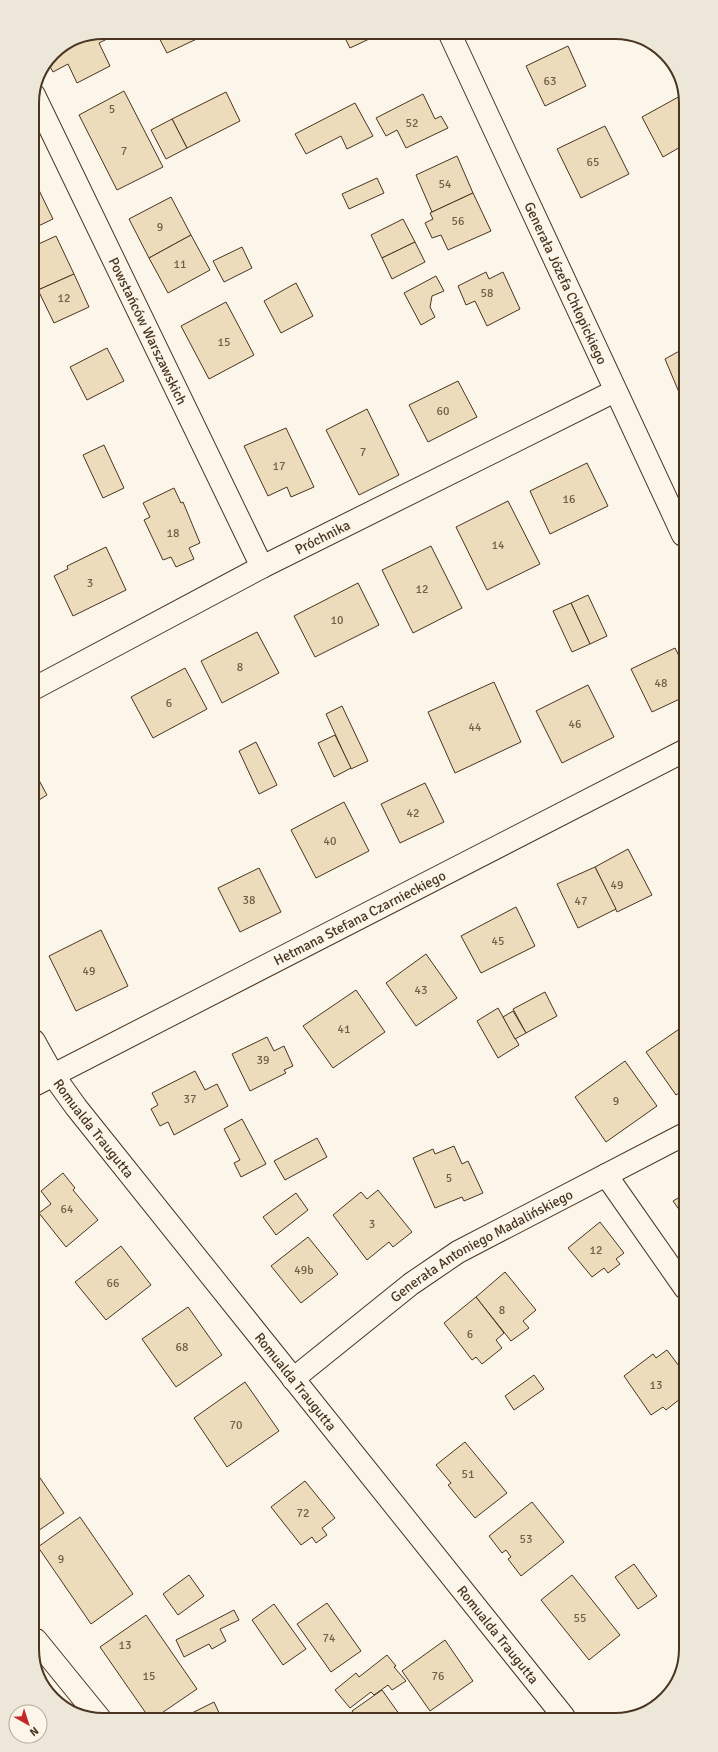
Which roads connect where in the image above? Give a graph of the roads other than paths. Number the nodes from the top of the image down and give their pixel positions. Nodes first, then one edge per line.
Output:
1 (452, 39) edge
2 (39, 105) edge
3 (616, 391) junction
4 (679, 526) edge
5 (262, 566) junction
6 (39, 686) edge
7 (679, 754) edge
8 (39, 1060) edge
9 (44, 1080) edge
10 (679, 1137) edge
11 (606, 1175) junction
12 (679, 1279) edge
13 (293, 1379) junction
14 (39, 1644) edge
15 (95, 1712) edge
16 (561, 1713) edge

1 - 3 street, Generała Józefa Chłopickiego
2 - 5 street, Powstańców Warszawskich
3 - 4 street, Generała Józefa Chłopickiego
3 - 5 street, Próchnika
5 - 6 street, Próchnika
7 - 9 street, Hetmana Stefana Czarnieckiego
8 - 9 street, Romualda Traugutta
9 - 13 street, Romualda Traugutta
10 - 11 street, Generała Antoniego Madalińskiego
11 - 12 street
11 - 13 street, Generała Antoniego Madalińskiego
13 - 16 street, Romualda Traugutta
14 - 15 street

